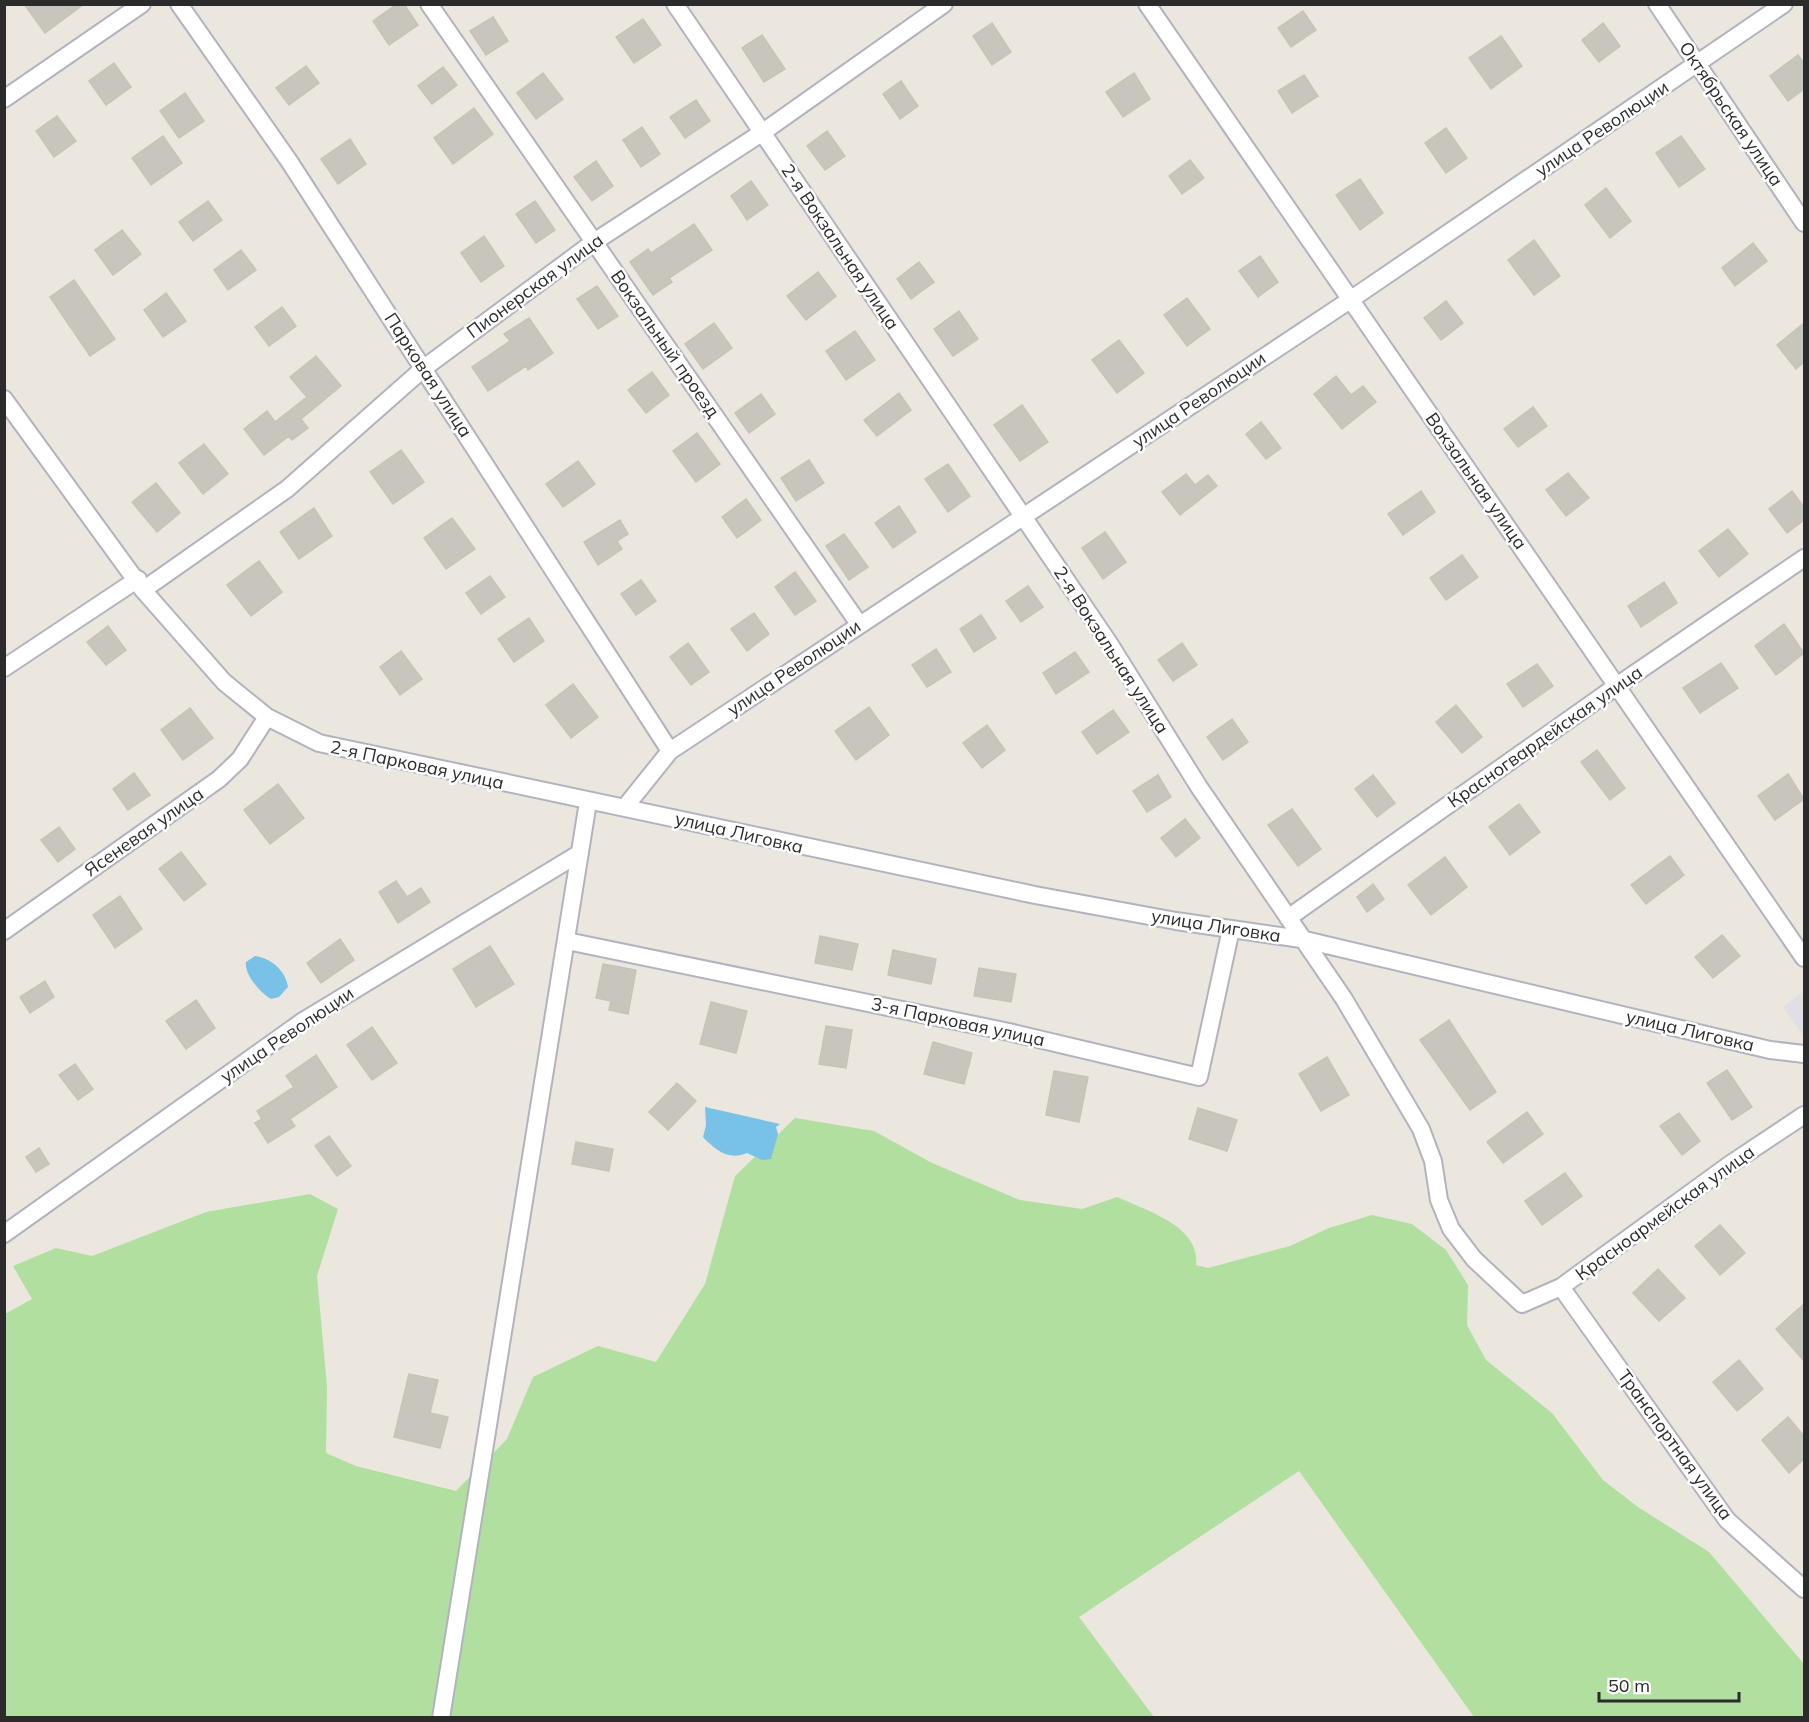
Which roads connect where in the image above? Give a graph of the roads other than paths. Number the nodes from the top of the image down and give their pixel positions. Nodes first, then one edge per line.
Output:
1 (142, 4) edge
2 (179, 4) edge
3 (429, 4) edge
4 (675, 4) edge
5 (944, 4) edge
6 (1147, 4) edge
7 (1657, 4) edge
8 (1785, 4) edge
9 (1698, 65) junction
10 (4, 99) edge
11 (763, 132) junction
12 (1804, 223) edge
13 (594, 242) junction
14 (1350, 300) junction
15 (424, 368) junction
16 (4, 399) edge
17 (1023, 518) junction
18 (1804, 558) edge
19 (141, 585) junction
20 (859, 624) junction
21 (4, 668) edge
22 (1618, 685) junction
23 (267, 717) junction
24 (670, 751) junction
25 (588, 802) junction
26 (625, 807) junction
27 (580, 854) junction
28 (1288, 918) junction
29 (1231, 929) junction
30 (4, 931) edge
31 (1301, 939) junction
32 (567, 941) junction
33 (1804, 958) edge
34 (1804, 1054) edge
35 (1804, 1115) edge
36 (4, 1234) edge
37 (1561, 1287) junction
38 (1522, 1304) joint
39 (1804, 1589) edge
40 (441, 1718) edge

1 - 10 street
2 - 15 street, Парковая улица
3 - 13 street, Вокзальный проезд
4 - 11 street, 2-я Вокзальная улица
5 - 11 street, Пионерская улица
6 - 14 street, Вокзальная улица
7 - 9 street, Октябрьская улица
8 - 9 street, улица Революции
9 - 12 street, Октябрьская улица
9 - 14 street, улица Революции
11 - 13 street, Пионерская улица
11 - 17 street, 2-я Вокзальная улица
13 - 15 street, Пионерская улица
13 - 20 street, Вокзальный проезд
14 - 17 street, улица Революции
14 - 22 street, Вокзальная улица
15 - 19 street, Пионерская улица
15 - 24 street, Парковая улица
16 - 19 street, 2-я Парковая улица
17 - 20 street, улица Революции
17 - 28 street, 2-я Вокзальная улица
18 - 22 street, Красногвардейская улица
19 - 21 street, Пионерская улица
19 - 23 street, 2-я Парковая улица
20 - 24 street, улица Революции
22 - 28 street, Красногвардейская улица
22 - 33 street, Вокзальная улица
23 - 25 street, 2-я Парковая улица
23 - 30 street, Ясеневая улица
24 - 26 street, улица Революции
25 - 26 street, 2-я Парковая улица
25 - 27 street
26 - 29 street, улица Лиговка
27 - 32 street
27 - 36 street, улица Революции
28 - 31 street, 2-я Вокзальная улица
29 - 31 street, улица Лиговка
29 - 32 street, 3-я Парковая улица
31 - 34 street, улица Лиговка
31 - 38 street, 2-я Вокзальная улица
32 - 40 street
35 - 37 street, Красноармейская улица
37 - 38 street, Красноармейская улица
37 - 39 street, Транспортная улица

